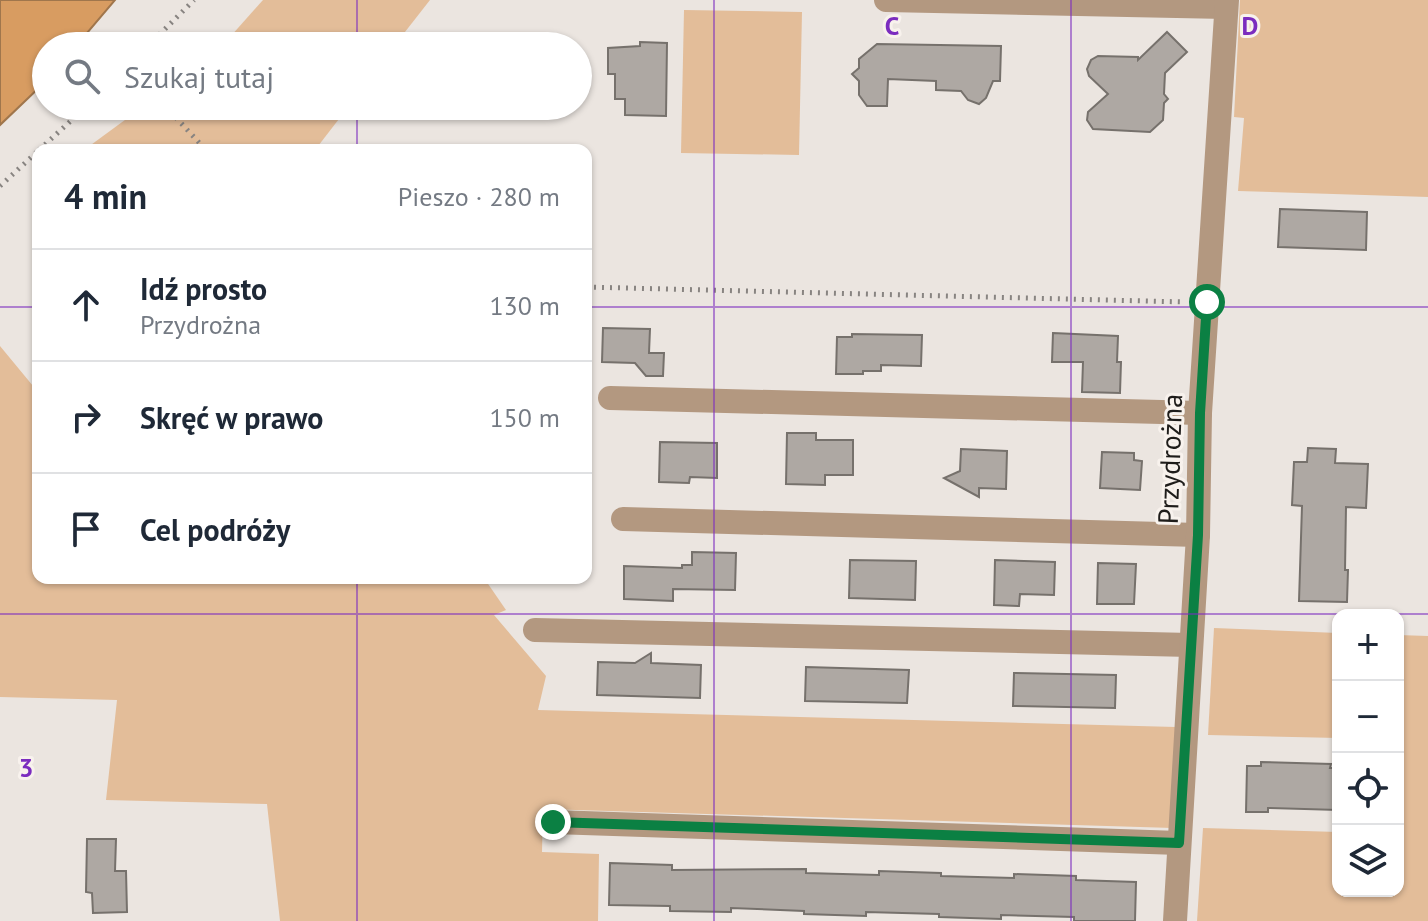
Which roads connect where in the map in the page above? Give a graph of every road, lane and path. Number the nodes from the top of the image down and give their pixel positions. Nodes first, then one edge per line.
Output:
1 (194, 0) edge
2 (886, 0) edge
3 (1226, 4) edge
4 (162, 32) edge
5 (72, 120) edge
6 (178, 120) edge
7 (46, 144) edge
8 (200, 144) edge
9 (32, 157) edge
10 (0, 186) edge
11 (592, 287) edge
12 (1207, 302) junction
13 (610, 398) dead end
14 (1200, 413) junction
15 (623, 519) dead end
16 (1198, 535) junction
17 (535, 630) dead end
18 (1191, 645) junction
19 (553, 822) dead end
20 (1179, 843) junction
21 (1175, 921) edge

1 - 4 path
2 - 3 street
3 - 12 street, Przydrożna
5 - 7 path
6 - 8 path
9 - 10 path
11 - 12 path
12 - 14 street, Przydrożna
13 - 14 street
14 - 16 street, Przydrożna
15 - 16 street
16 - 18 street, Przydrożna
17 - 18 street
18 - 20 street, Przydrożna
19 - 20 street
20 - 21 street, Przydrożna

